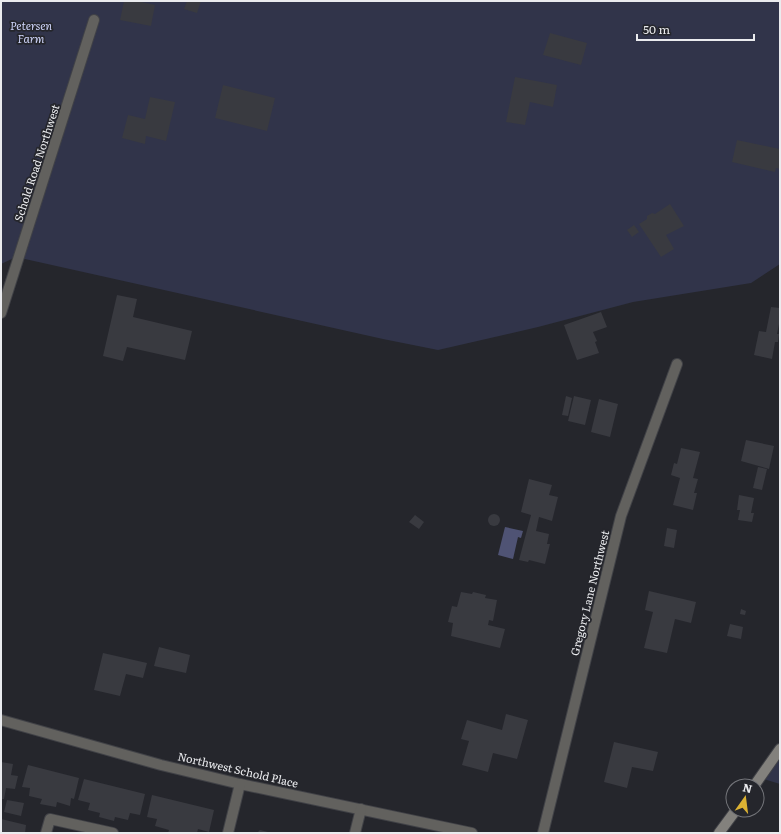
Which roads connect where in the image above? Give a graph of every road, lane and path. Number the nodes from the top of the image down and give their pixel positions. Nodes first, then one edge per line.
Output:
1 (94, 20) dead end
2 (1, 313) edge
3 (677, 364) dead end
4 (1, 720) edge
5 (780, 749) edge
6 (760, 778) edge
7 (240, 784) junction
8 (361, 809) junction
9 (730, 818) edge
10 (46, 833) edge
11 (113, 833) edge
12 (228, 833) edge
13 (355, 833) edge
14 (472, 833) edge
15 (543, 833) edge
16 (719, 833) edge

1 - 2 street, Schold Road Northwest
3 - 15 street, Gregory Lane Northwest
4 - 7 street, Northwest Schold Place
5 - 6 main road
7 - 8 street, Northwest Schold Place
7 - 12 street
8 - 13 street
8 - 14 street, Northwest Schold Place
9 - 16 main road
10 - 11 street

